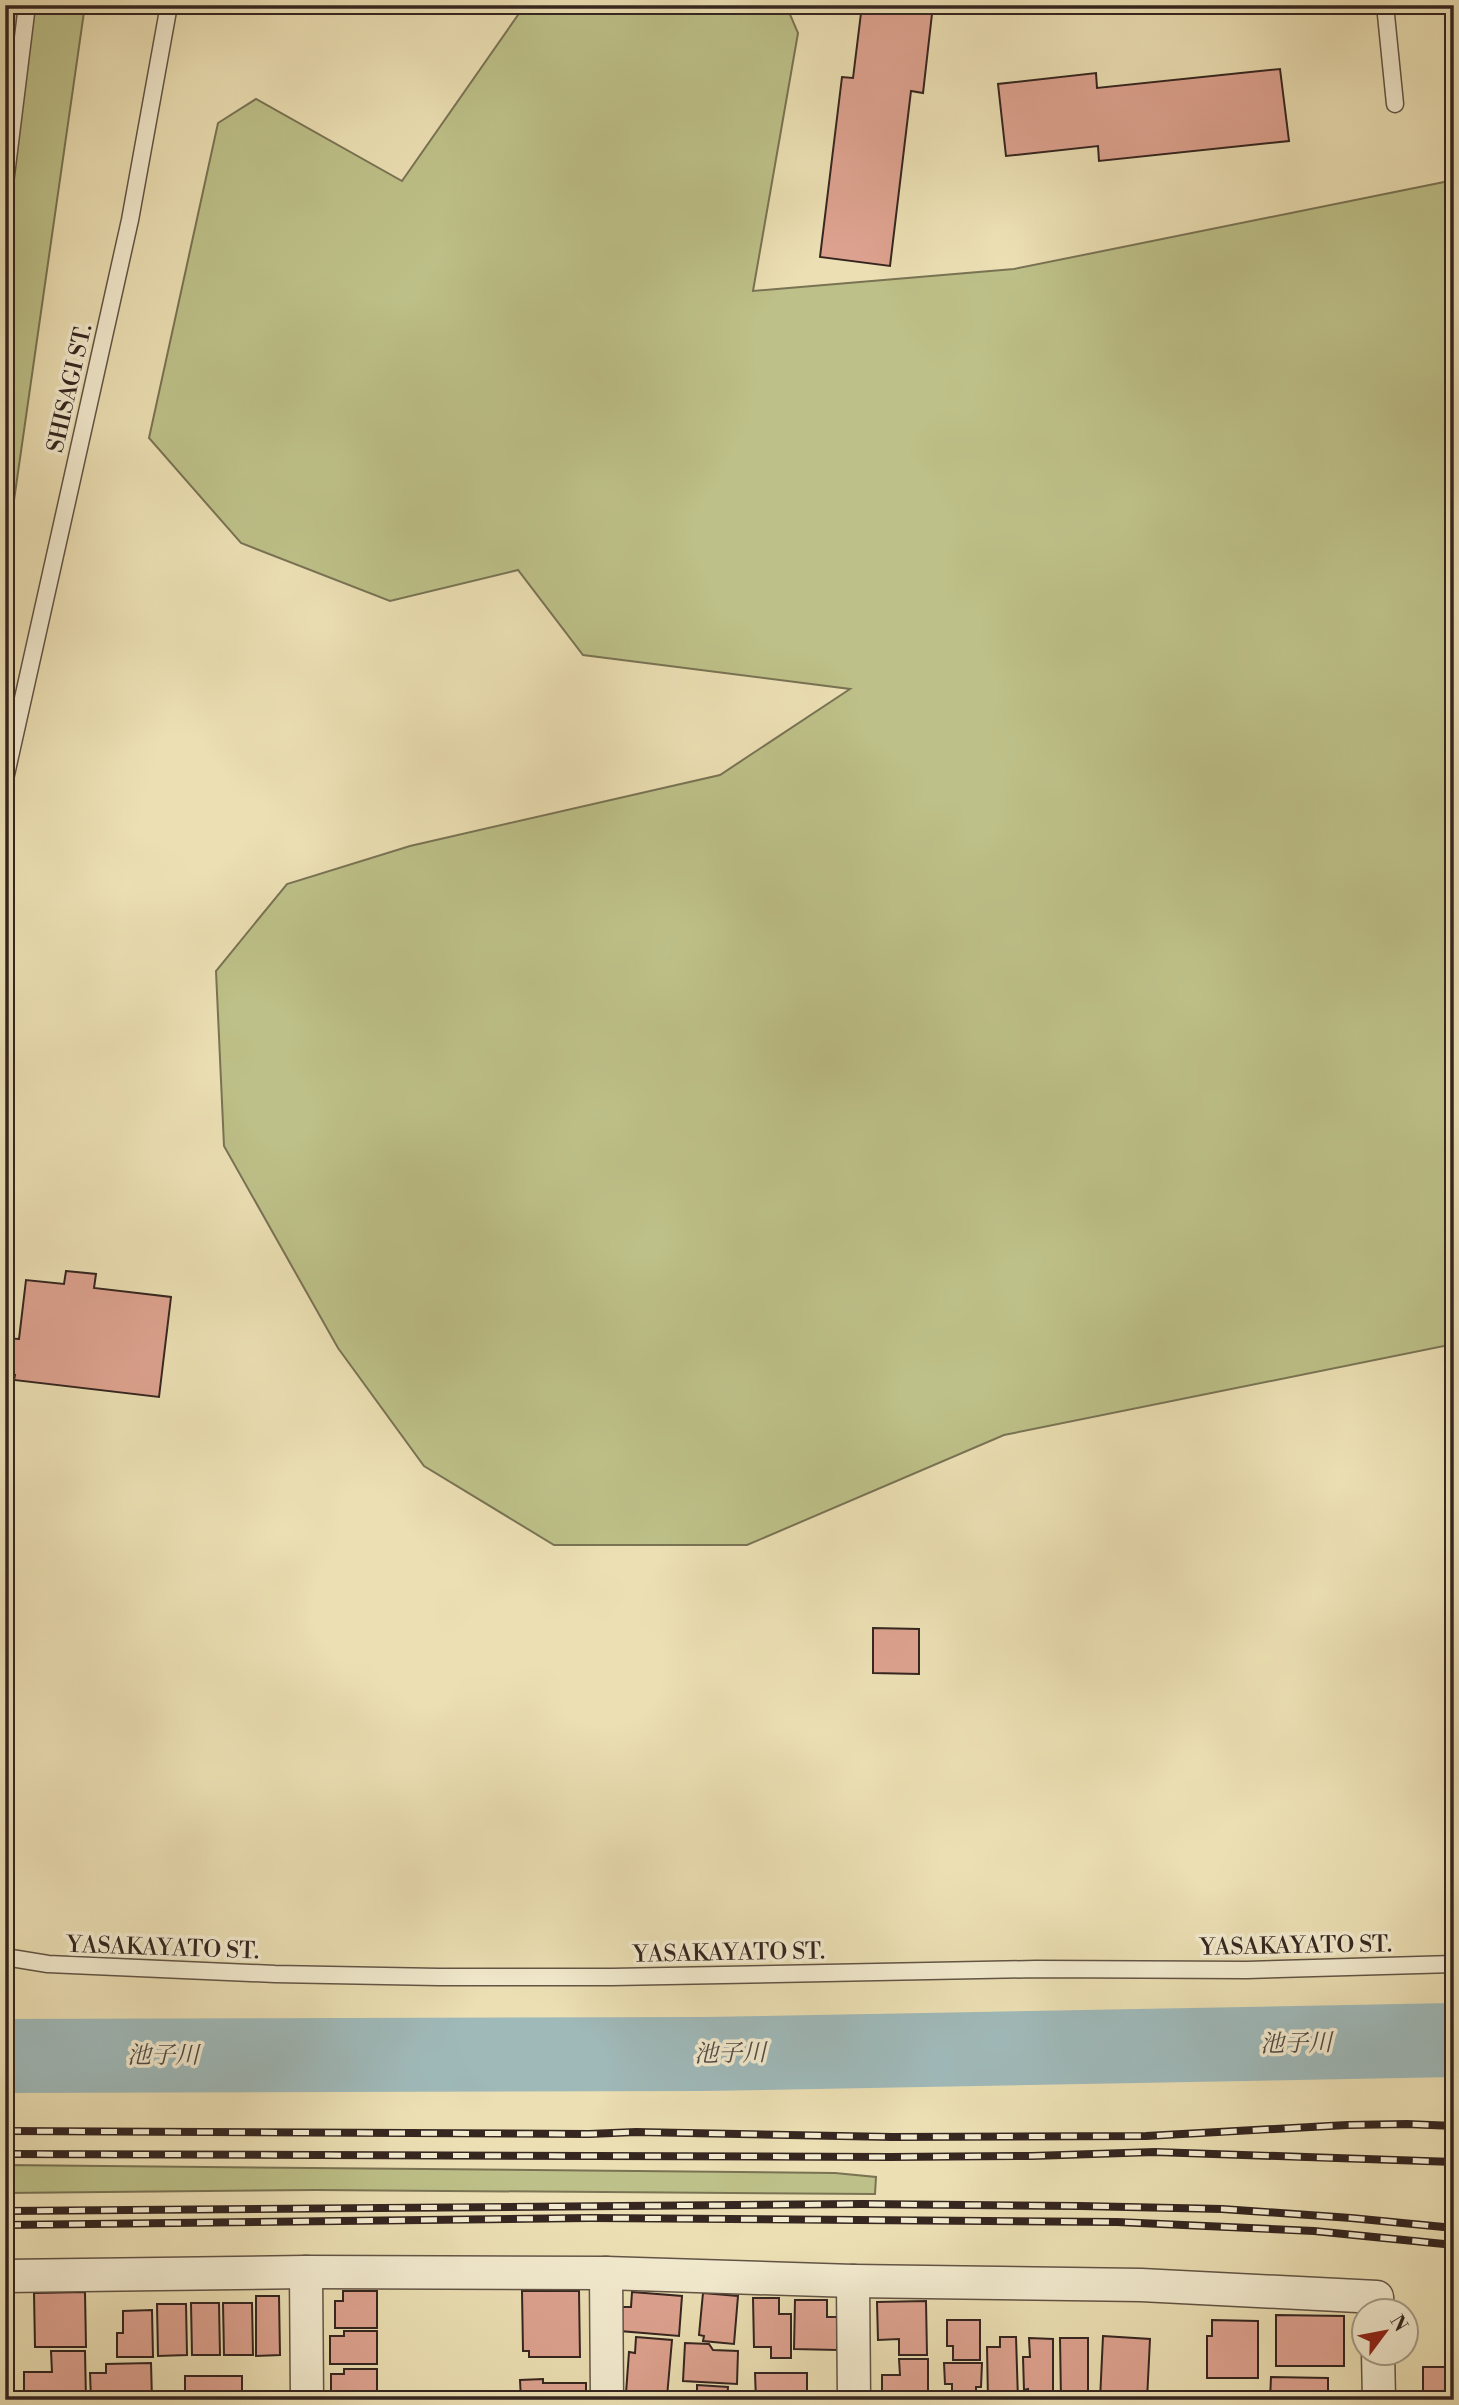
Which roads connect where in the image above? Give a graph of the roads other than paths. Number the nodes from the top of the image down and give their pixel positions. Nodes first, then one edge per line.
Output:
1 (27, 5) edge
2 (169, 5) edge
3 (1385, 5) edge
4 (1395, 104) dead end
5 (5, 183) edge
6 (5, 779) edge
7 (5, 1958) edge
8 (1454, 1964) edge
9 (306, 2272) junction
10 (606, 2273) junction
11 (5, 2276) edge
12 (853, 2281) junction
13 (1357, 2296) edge
14 (1378, 2366) edge
15 (307, 2400) edge
16 (607, 2400) edge
17 (854, 2400) edge
18 (1379, 2400) edge

1 - 5 lane
2 - 6 lane, SHISAGI ST.
3 - 4 lane
7 - 8 lane, YASAKAYATO ST.
9 - 10 street
9 - 11 street
9 - 15 street
10 - 12 street
10 - 16 street
12 - 13 street
12 - 17 street
14 - 18 street

